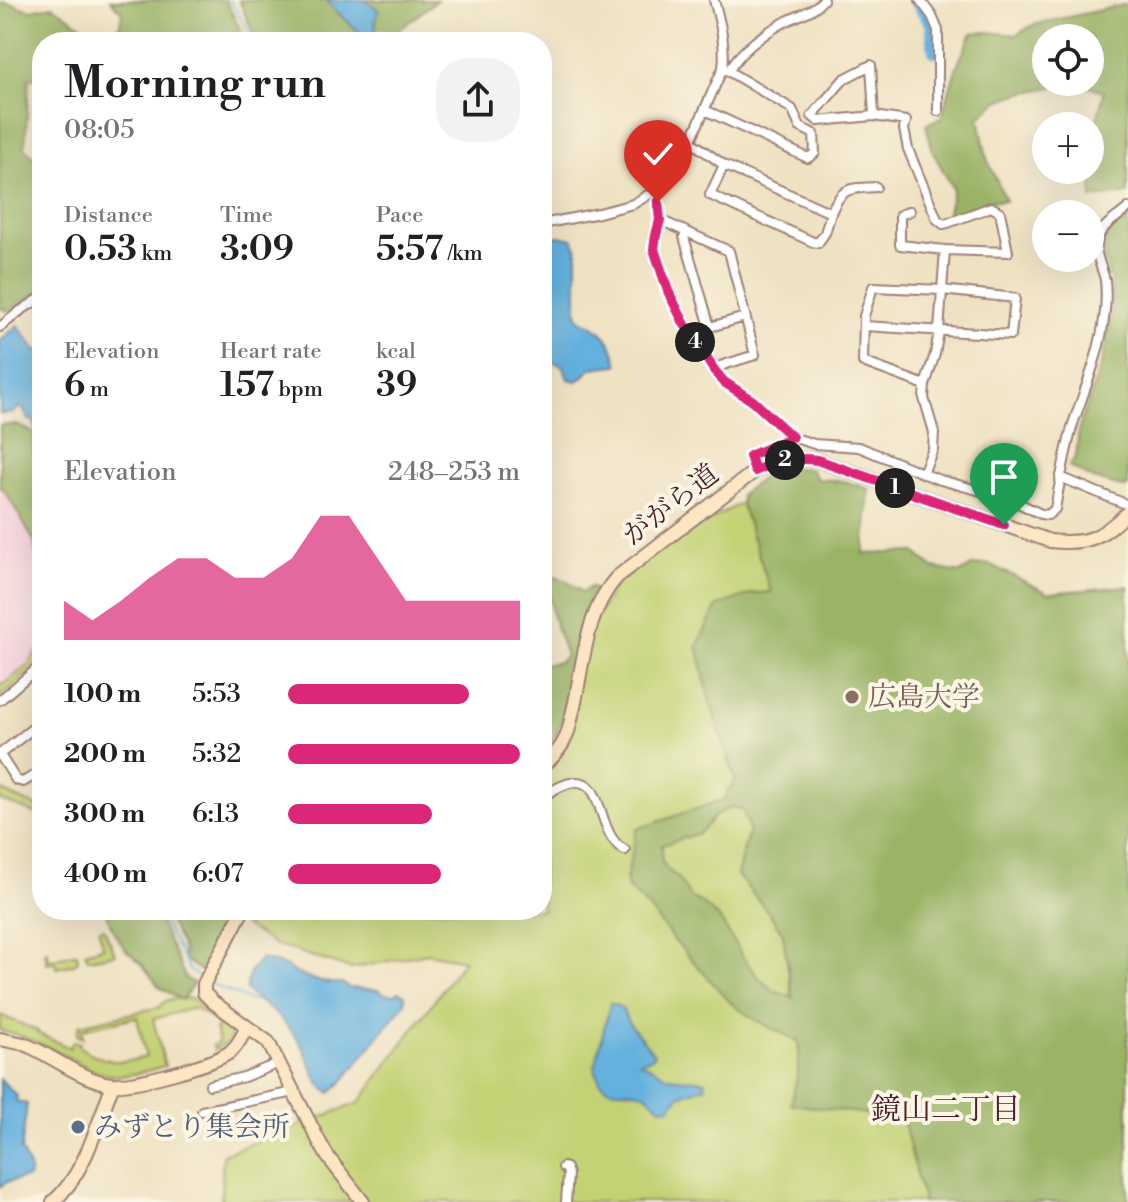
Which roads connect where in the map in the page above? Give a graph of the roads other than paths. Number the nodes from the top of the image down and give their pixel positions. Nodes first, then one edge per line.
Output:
1 (714, 0) edge
2 (823, 0) edge
3 (920, 0) edge
4 (727, 66) junction
5 (705, 110) junction
6 (938, 111) dead end
7 (874, 116) junction
8 (690, 141) junction
9 (724, 165) junction
10 (876, 187) dead end
11 (660, 188) junction
12 (1128, 208) edge
13 (910, 211) dead end
14 (831, 213) junction
15 (660, 220) junction
16 (552, 222) edge
17 (687, 232) junction
18 (945, 250) junction
19 (942, 290) junction
20 (32, 303) edge
21 (745, 317) junction
22 (864, 326) junction
23 (0, 327) edge
24 (939, 331) junction
25 (714, 370) junction
26 (925, 385) junction
27 (792, 437) junction
28 (755, 471) junction
29 (923, 473) junction
30 (1060, 477) junction
31 (1128, 505) edge
32 (1128, 512) edge
33 (32, 673) edge
34 (0, 700) edge
35 (32, 729) edge
36 (0, 754) edge
37 (552, 757) edge
38 (32, 777) edge
39 (552, 791) edge
40 (625, 850) dead end
41 (238, 920) edge
42 (247, 1027) junction
43 (0, 1039) edge
44 (279, 1063) junction
45 (113, 1084) junction
46 (210, 1085) dead end
47 (294, 1092) junction
48 (202, 1111) dead end
49 (563, 1167) dead end
50 (53, 1202) edge
51 (363, 1202) edge
52 (566, 1202) edge

1 - 4 street
2 - 4 street
3 - 6 street
4 - 5 street
4 - 5 street
5 - 8 street
7 - 7 street
7 - 18 street
8 - 9 street
8 - 11 street
9 - 14 street
9 - 14 street
10 - 14 street
11 - 15 street
11 - 16 street
12 - 30 street
13 - 18 street
15 - 17 street
15 - 25 street
17 - 21 street
17 - 21 street
18 - 19 street
19 - 22 street
19 - 24 street
19 - 24 street
20 - 23 street
21 - 25 street
22 - 24 street
22 - 26 street
24 - 26 street
25 - 27 street
26 - 29 street
27 - 28 street
27 - 29 street
28 - 32 street, ががら道
28 - 37 street, ががら道
29 - 30 street
30 - 31 street
33 - 34 street
35 - 36 street
36 - 38 street
39 - 40 street
41 - 42 street
42 - 44 street
42 - 45 street
43 - 45 street
44 - 46 street
44 - 47 street
45 - 50 street
47 - 48 street
47 - 51 street
49 - 52 street

